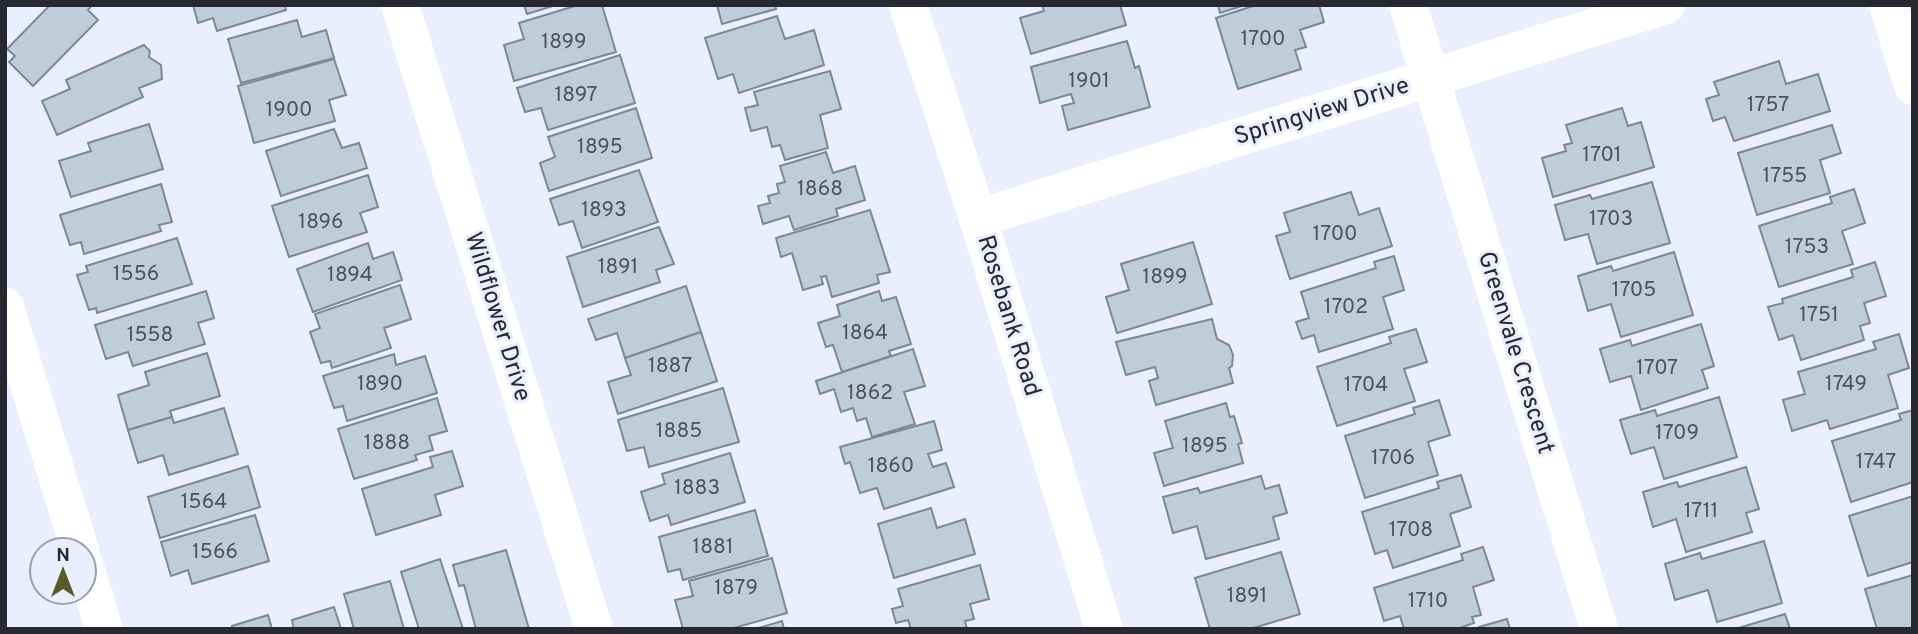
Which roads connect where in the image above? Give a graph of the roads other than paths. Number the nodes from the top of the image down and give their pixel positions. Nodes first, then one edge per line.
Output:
1 (400, 5) edge
2 (908, 5) edge
3 (1408, 5) edge
4 (1666, 5) edge
5 (1888, 5) edge
6 (1429, 78) junction
7 (1913, 86) edge
8 (978, 218) junction
9 (5, 307) edge
10 (76, 536) edge
11 (97, 606) edge
12 (104, 629) edge
13 (594, 629) edge
14 (1104, 629) edge
15 (1599, 629) edge

1 - 13 street, Wildflower Drive
2 - 8 street, Rosebank Road
3 - 6 street, Greenvale Crescent
4 - 6 street, Springview Drive
5 - 7 street
6 - 8 street, Springview Drive
6 - 15 street, Greenvale Crescent
8 - 14 street, Rosebank Road
9 - 10 street
11 - 12 street

